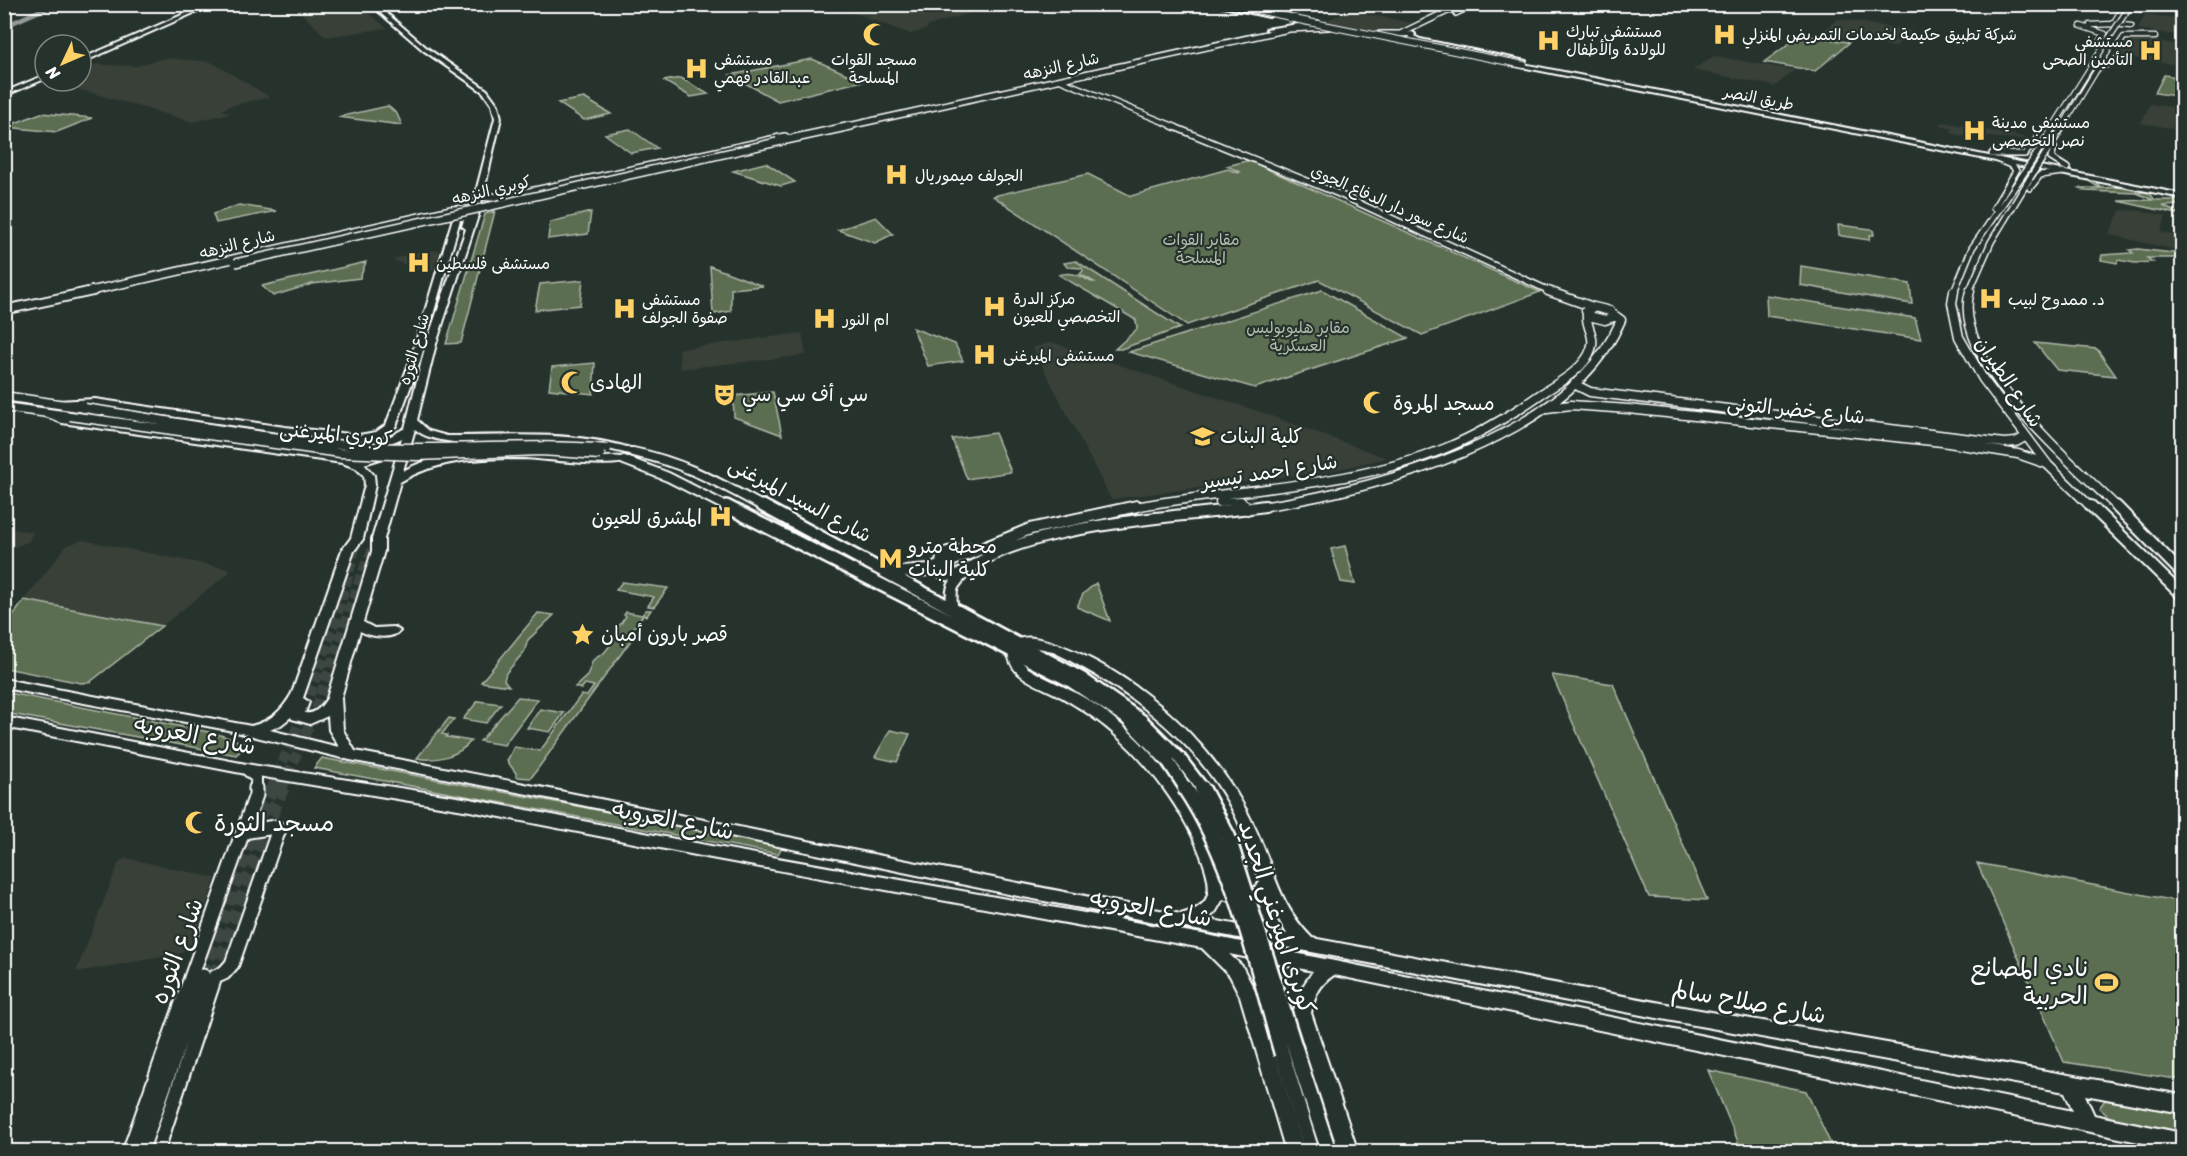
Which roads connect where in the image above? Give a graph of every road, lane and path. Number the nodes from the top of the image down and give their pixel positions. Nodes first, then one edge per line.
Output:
1 (212, 4) edge
2 (372, 4) edge
3 (1212, 4) edge
4 (1218, 4) edge
5 (1228, 4) edge
6 (1234, 4) edge
7 (1462, 4) edge
8 (1475, 4) edge
9 (2133, 6) edge
10 (2146, 10) dead end
11 (1277, 17) junction
12 (1303, 18) junction
13 (2113, 24) junction
14 (1334, 25) junction
15 (2088, 25) dead end
16 (2081, 26) dead end
17 (2131, 26) dead end
18 (1269, 29) junction
19 (1261, 33) junction
20 (1364, 34) junction
21 (1380, 34) joint
22 (1412, 34) junction
23 (2107, 36) junction
24 (2124, 37) junction
25 (2155, 37) dead end
26 (1416, 42) junction
27 (1212, 45) junction
28 (93, 56) edge
29 (1534, 66) junction
30 (1556, 69) junction
31 (2096, 70) junction
32 (1060, 80) junction
33 (33, 82) edge
34 (4, 94) edge
35 (2056, 123) junction
36 (795, 137) junction
37 (776, 141) joint
38 (2026, 153) junction
39 (1992, 156) junction
40 (2047, 156) junction
41 (2016, 170) junction
42 (2066, 170) junction
43 (2040, 175) junction
44 (2182, 191) edge
45 (529, 192) junction
46 (479, 196) junction
47 (2182, 196) edge
48 (535, 198) junction
49 (1997, 213) junction
50 (474, 214) junction
51 (2007, 214) junction
52 (456, 220) junction
53 (411, 222) junction
54 (470, 228) junction
55 (1465, 254) junction
56 (215, 266) junction
57 (4, 310) edge
58 (1584, 311) junction
59 (1614, 315) junction
60 (4, 316) edge
61 (1597, 331) junction
62 (1616, 331) junction
63 (1574, 384) junction
64 (1589, 394) junction
65 (4, 396) edge
66 (57, 404) junction
67 (1600, 406) junction
68 (4, 407) edge
69 (1539, 411) junction
70 (47, 413) junction
71 (248, 425) junction
72 (411, 425) junction
73 (560, 431) dead end
74 (374, 436) junction
75 (2025, 437) junction
76 (478, 440) junction
77 (406, 441) junction
78 (224, 443) junction
79 (2004, 443) junction
80 (607, 448) joint
81 (633, 452) junction
82 (2008, 452) junction
83 (600, 455) joint
84 (444, 460) junction
85 (624, 460) junction
86 (348, 462) junction
87 (401, 462) junction
88 (2048, 465) junction
89 (369, 475) junction
90 (396, 480) junction
91 (1257, 491) junction
92 (1210, 498) junction
93 (1304, 499) junction
94 (1247, 509) junction
95 (941, 567) junction
96 (888, 573) junction
97 (965, 573) junction
98 (2182, 573) edge
99 (2182, 595) edge
100 (952, 607) junction
101 (356, 624) junction
102 (394, 631) dead end
103 (1016, 648) junction
104 (4, 683) edge
105 (299, 693) junction
106 (334, 698) junction
107 (4, 722) edge
108 (250, 730) junction
109 (350, 755) junction
110 (246, 769) junction
111 (243, 832) junction
112 (1267, 883) junction
113 (1217, 885) junction
114 (1179, 920) junction
115 (1208, 942) junction
116 (1308, 945) junction
117 (1333, 967) junction
118 (209, 977) junction
119 (1305, 1022) junction
120 (1257, 1024) junction
121 (2071, 1084) junction
122 (2182, 1104) edge
123 (2087, 1121) junction
124 (2182, 1142) edge
125 (129, 1152) edge
126 (141, 1152) edge
127 (157, 1152) edge
128 (1296, 1152) edge
129 (1312, 1152) edge
130 (1329, 1152) edge
131 (1349, 1152) edge

1 - 28 highway
2 - 46 highway, شارع الثوره
3 - 11 highway
4 - 29 highway, bridge
5 - 30 highway, bridge
6 - 12 highway, طريق النصر
7 - 21 main road
8 - 22 main road
9 - 10 main road
9 - 13 main road
9 - 23 main road, bridge
9 - 31 main road
11 - 12 highway
11 - 18 main road
12 - 14 highway, طريق النصر
13 - 15 main road
13 - 17 main road
14 - 18 highway
14 - 19 main road, شارع النزهه
14 - 20 highway, طريق النصر
14 - 21 highway, طريق النصر
16 - 23 main road
18 - 19 main road, شارع النزهه
19 - 27 main road, شارع النزهه
20 - 22 highway
20 - 26 highway, طريق النصر
22 - 26 highway
23 - 24 main road
23 - 35 main road
24 - 25 main road
24 - 31 main road
26 - 29 highway, طريق النصر
26 - 30 highway, طريق النصر
27 - 32 main road, شارع النزهه
27 - 36 main road, شارع النزهه
29 - 39 highway, طريق النصر
30 - 39 highway, طريق النصر
31 - 40 main road
32 - 36 main road, شارع النزهه
32 - 55 main road, شارع سور دار الدفاع الجوي
33 - 34 highway
35 - 38 main road
35 - 49 main road, bridge
36 - 37 main road, شارع النزهه
36 - 45 main road, شارع النزهه
36 - 48 main road, شارع النزهه
37 - 56 main road, كوبري النزهه, bridge
38 - 39 main road
38 - 40 main road
39 - 41 main road
39 - 42 highway, طريق النصر
40 - 42 main road
40 - 51 main road, bridge
41 - 43 main road
41 - 49 main road, شارع الطيران
42 - 43 main road
42 - 44 highway, طريق النصر
42 - 47 highway, طريق النصر
43 - 51 main road, شارع الطيران
45 - 46 main road, شارع النزهه
45 - 48 main road
46 - 50 highway, شارع الثوره
48 - 50 main road, شارع النزهه
49 - 75 main road, شارع الطيران
50 - 53 main road, شارع النزهه
50 - 54 highway, شارع الثوره
51 - 98 main road, شارع الطيران
52 - 53 main road, شارع النزهه
52 - 54 highway
52 - 74 highway, شارع الثوره
53 - 56 main road, شارع النزهه
54 - 72 highway, شارع الثوره
55 - 58 main road, شارع سور دار الدفاع الجوي
55 - 58 main road, شارع سور دار الدفاع الجوي
56 - 57 main road, شارع النزهه
56 - 60 main road, شارع النزهه
58 - 59 main road
58 - 59 main road
58 - 61 main road
59 - 62 main road
61 - 62 main road
61 - 91 main road, شارع احمد تيسير
62 - 63 main road, شارع احمد تيسير
63 - 64 main road, شارع خضر التونى
63 - 69 main road, شارع احمد تيسير
64 - 67 main road
64 - 79 main road, شارع خضر التونى
65 - 66 main road
66 - 71 highway
66 - 80 main road, كوبري الميرغنى, bridge
67 - 69 main road, شارع خضر التونى
67 - 82 main road, شارع خضر التونى
68 - 70 main road
69 - 93 main road, شارع احمد تيسير
70 - 78 highway
70 - 83 main road, كوبري الميرغنى, bridge
71 - 74 highway
71 - 78 highway
72 - 74 highway
72 - 76 highway
72 - 77 highway, شارع الثوره
73 - 76 highway
75 - 79 main road, شارع خضر التونى
75 - 88 main road, شارع الطيران
76 - 81 highway
76 - 84 highway
77 - 86 highway
77 - 87 highway, شارع الثوره
78 - 86 highway
79 - 82 main road
80 - 81 main road, شارع السيد الميرغنى
81 - 96 main road, شارع السيد الميرغنى
82 - 88 main road, شارع خضر التونى
83 - 85 main road, شارع السيد الميرغنى
84 - 85 highway
84 - 90 highway
85 - 103 main road, شارع السيد الميرغنى
86 - 89 highway
87 - 89 highway
87 - 90 highway, شارع الثوره
88 - 99 main road, شارع الطيران
89 - 105 highway
90 - 101 highway, شارع الثوره
91 - 92 main road, شارع احمد تيسير
91 - 93 main road
92 - 94 main road
92 - 95 main road, شارع احمد تيسير
93 - 94 main road, شارع احمد تيسير
94 - 97 main road, شارع احمد تيسير
95 - 96 main road
95 - 97 main road
96 - 100 main road, شارع السيد الميرغنى
97 - 100 main road
100 - 103 main road, شارع السيد الميرغنى
101 - 102 highway
101 - 106 highway, شارع الثوره
103 - 112 highway, شارع السيد الميرغنى
103 - 113 highway, شارع السيد الميرغنى
103 - 129 main road, كوبرى الميرغني الجديد, bridge
103 - 130 main road, كوبرى الميرغني الجديد, bridge
104 - 108 highway, شارع العروبه
105 - 106 highway
105 - 108 highway
106 - 109 highway, شارع الثوره
107 - 110 highway, شارع العروبه
108 - 109 highway, شارع العروبه
109 - 114 highway, شارع العروبه
110 - 111 main road, شارع الثوره
110 - 115 highway, شارع العروبه
111 - 118 main road
111 - 125 main road, شارع الثوره
112 - 113 highway
112 - 116 highway, شارع السيد الميرغنى
113 - 114 highway
114 - 116 highway, شارع العروبه
115 - 117 highway, شارع العروبه
115 - 120 highway
116 - 121 highway, شارع صلاح سالم
117 - 119 highway
117 - 123 highway
118 - 126 main road
118 - 127 main road
119 - 120 highway
119 - 131 highway
120 - 128 highway
121 - 122 highway, شارع صلاح سالم
121 - 123 highway
123 - 124 highway

